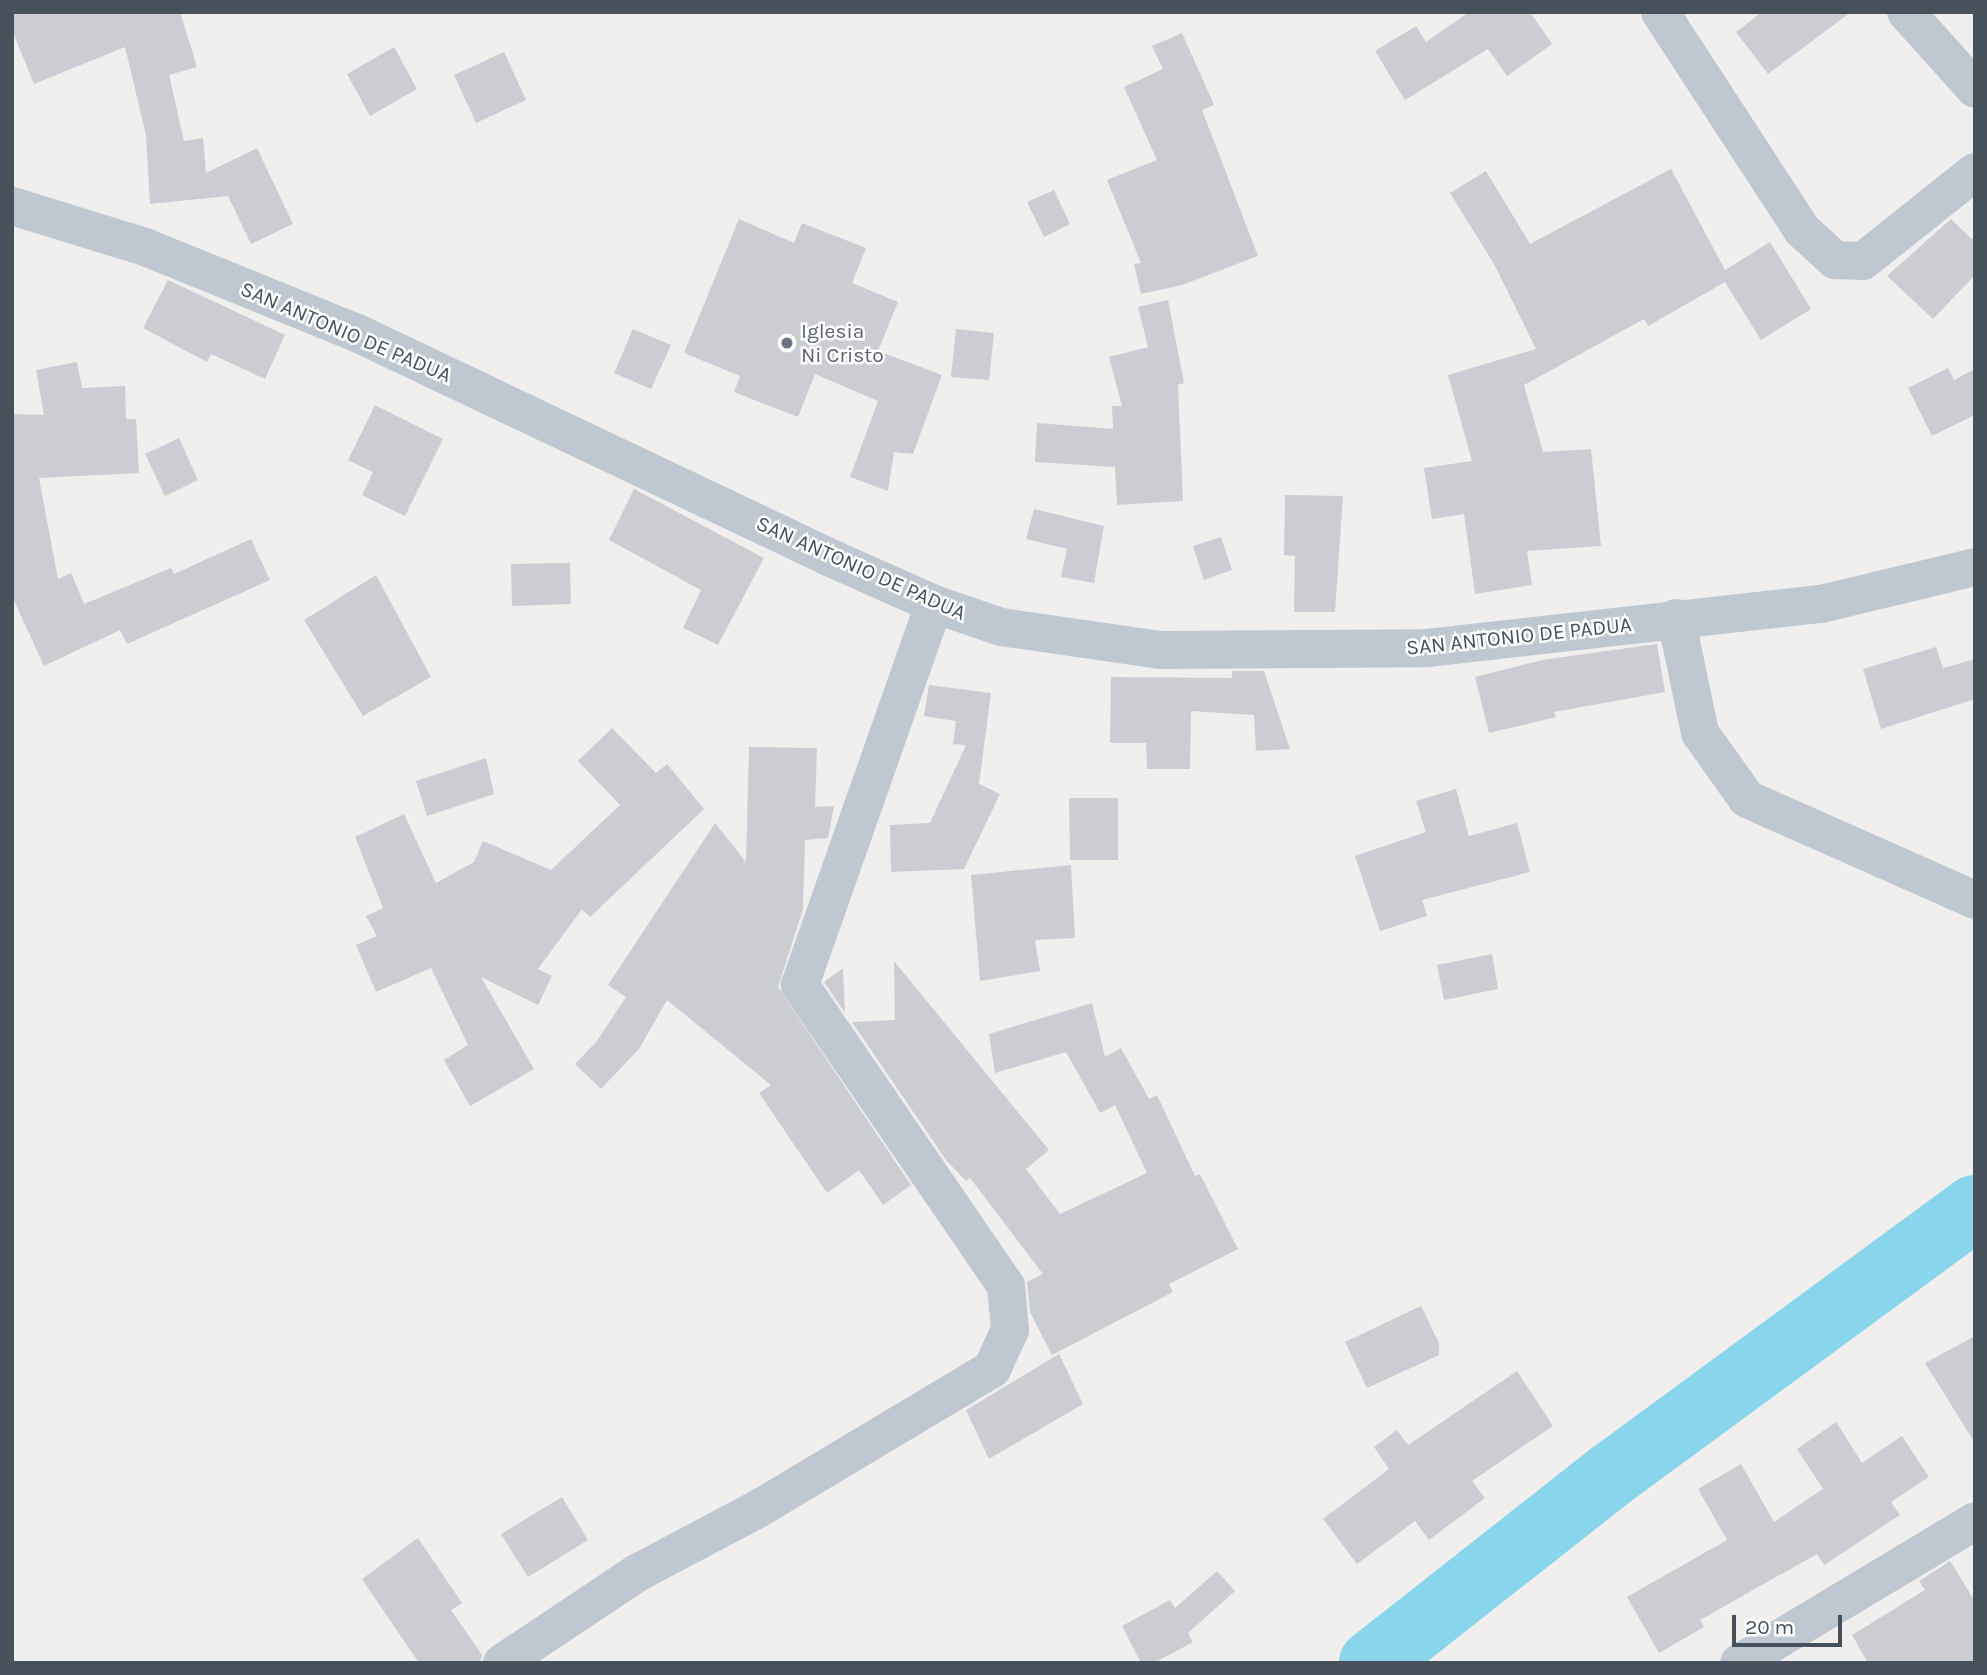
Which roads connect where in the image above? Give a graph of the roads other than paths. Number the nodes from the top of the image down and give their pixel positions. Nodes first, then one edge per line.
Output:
1 (1660, 12) edge
2 (1906, 12) edge
3 (1975, 89) edge
4 (1975, 172) edge
5 (12, 206) edge
6 (1975, 568) edge
7 (934, 604) junction
8 (1676, 618) junction
9 (1975, 900) edge
10 (1975, 1521) edge
11 (502, 1663) edge
12 (1740, 1663) edge

1 - 4 street
2 - 3 street
5 - 7 street, SAN ANTONIO DE PADUA
6 - 8 street, SAN ANTONIO DE PADUA
7 - 8 street, SAN ANTONIO DE PADUA
7 - 11 street
8 - 9 street
10 - 12 street

